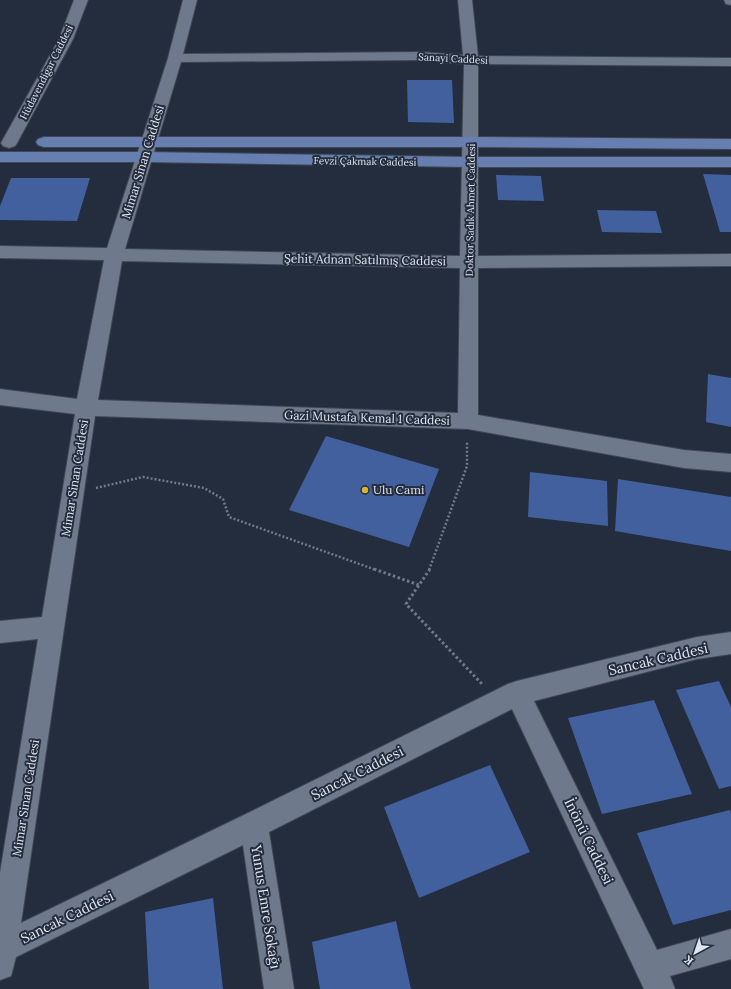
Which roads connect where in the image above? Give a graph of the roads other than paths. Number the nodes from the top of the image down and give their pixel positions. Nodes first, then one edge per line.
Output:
1 (81, 0) edge
2 (190, 0) edge
3 (466, 0) edge
4 (175, 58) junction
5 (471, 60) junction
6 (731, 62) edge
7 (471, 142) junction
8 (5, 143) edge
9 (731, 144) edge
10 (148, 149) junction
11 (0, 157) edge
12 (470, 162) junction
13 (731, 162) edge
14 (0, 252) edge
15 (114, 255) junction
16 (731, 260) edge
17 (470, 262) junction
18 (0, 397) edge
19 (86, 408) junction
20 (468, 421) junction
21 (731, 463) edge
22 (52, 627) junction
23 (0, 632) edge
24 (731, 644) edge
25 (508, 698) junction
26 (254, 825) junction
27 (731, 944) edge
28 (1, 954) edge
29 (654, 978) edge
30 (279, 989) edge

1 - 8 street, Hüdavendigar Caddesi
2 - 4 street, Mimar Sinan Caddesi
3 - 5 street, Doktor Sadık Ahmet Caddesi
4 - 5 street, Sanayi Caddesi
4 - 10 street, Mimar Sinan Caddesi
5 - 6 street, Sanayi Caddesi
5 - 7 street, Doktor Sadık Ahmet Caddesi
7 - 9 main road, Fevzi Çakmak Caddesi
7 - 10 main road, Fevzi Çakmak Caddesi
7 - 12 street, Doktor Sadık Ahmet Caddesi
8 - 10 main road, Fevzi Çakmak Caddesi
10 - 11 main road, Fevzi Çakmak Caddesi
10 - 12 main road, Fevzi Çakmak Caddesi
10 - 15 street, Mimar Sinan Caddesi
12 - 13 main road, Fevzi Çakmak Caddesi
12 - 17 street, Doktor Sadık Ahmet Caddesi
14 - 15 street, Şehit Adnan Satılmış Caddesi
15 - 17 street, Şehit Adnan Satılmış Caddesi
15 - 19 street, Mimar Sinan Caddesi
16 - 17 street, Şehit Adnan Satılmış Caddesi
17 - 20 street, Doktor Sadık Ahmet Caddesi
18 - 19 street, Gazi Mustafa Kemal 1 Caddesi
19 - 20 street, Gazi Mustafa Kemal 1 Caddesi
19 - 22 street, Mimar Sinan Caddesi
20 - 21 street, Gazi Mustafa Kemal 1 Caddesi
22 - 23 street
22 - 28 street, Mimar Sinan Caddesi
24 - 25 street, Sancak Caddesi
25 - 26 street, Sancak Caddesi
25 - 29 street, İnönü Caddesi
26 - 28 street, Sancak Caddesi
26 - 30 street, Yunus Emre Sokağı
27 - 29 street

